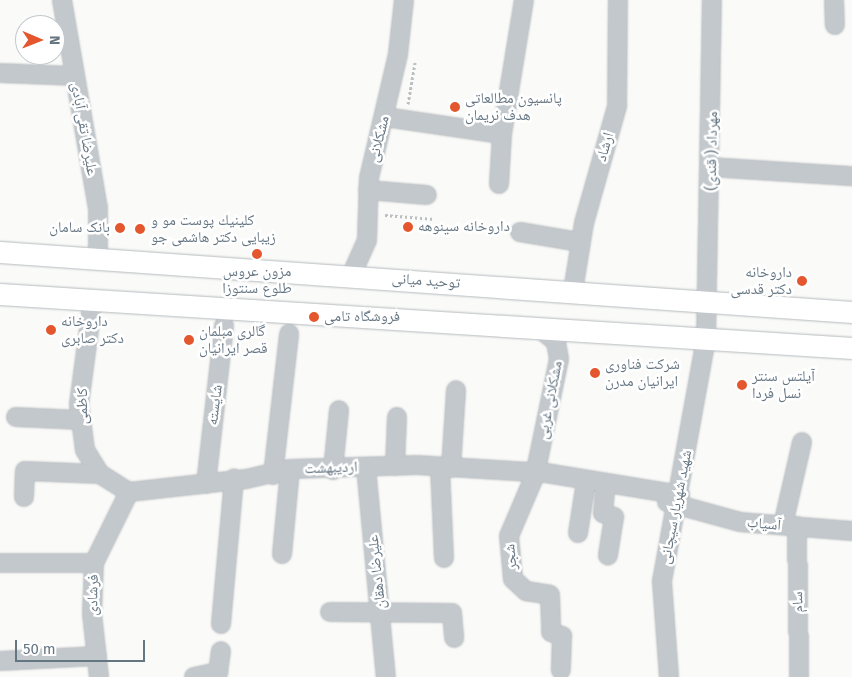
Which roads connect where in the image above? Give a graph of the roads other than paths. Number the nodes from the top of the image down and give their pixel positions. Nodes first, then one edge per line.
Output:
1 (62, 0) edge
2 (404, 0) edge
3 (524, 0) edge
4 (618, 0) edge
5 (712, 0) edge
6 (834, 0) edge
7 (835, 25) dead end
8 (0, 73) edge
9 (75, 76) junction
10 (385, 117) junction
11 (502, 134) junction
12 (711, 167) junction
13 (852, 176) edge
14 (499, 184) dead end
15 (368, 190) junction
16 (427, 195) dead end
17 (520, 232) dead end
18 (580, 242) junction
19 (0, 252) edge
20 (98, 258) junction
21 (351, 276) junction
22 (574, 291) junction
23 (0, 294) edge
24 (93, 299) junction
25 (708, 301) junction
26 (852, 312) edge
27 (224, 326) dead end
28 (543, 331) junction
29 (289, 334) dead end
30 (706, 338) junction
31 (852, 348) edge
32 (456, 390) dead end
33 (339, 410) dead end
34 (16, 417) dead end
35 (397, 417) dead end
36 (81, 420) junction
37 (802, 442) dead end
38 (395, 466) junction
39 (366, 467) junction
40 (445, 467) junction
41 (333, 470) junction
42 (282, 472) junction
43 (100, 474) junction
44 (535, 475) junction
45 (234, 479) junction
46 (206, 484) junction
47 (585, 488) junction
48 (130, 492) junction
49 (605, 492) junction
50 (24, 497) dead end
51 (679, 500) junction
52 (790, 526) junction
53 (852, 531) edge
54 (578, 533) dead end
55 (282, 554) dead end
56 (608, 556) dead end
57 (444, 558) dead end
58 (0, 563) edge
59 (94, 563) junction
60 (330, 612) dead end
61 (382, 613) junction
62 (221, 624) dead end
63 (454, 638) dead end
64 (221, 651) dead end
65 (97, 656) junction
66 (0, 661) edge
67 (561, 670) dead end
68 (99, 677) edge
69 (196, 677) edge
70 (386, 677) edge
71 (669, 677) edge
72 (799, 677) edge

1 - 9 street, علیرضا تقی آبادی
2 - 10 street, مشکلانی
3 - 11 street
4 - 18 street, ارشاد
5 - 12 street, مهرداد ( قندی)
6 - 7 street
8 - 9 street
9 - 20 street, علیرضا تقی آبادی
10 - 11 street
10 - 15 street, مشکلانی
11 - 14 street
12 - 13 street
12 - 25 street, مهرداد ( قندی)
15 - 16 street
15 - 21 street, مشکلانی
17 - 18 street
18 - 22 street, ارشاد
19 - 20 main road, توحید میانی
20 - 21 main road, توحید میانی
21 - 22 main road, توحید میانی
22 - 25 main road, توحید میانی
23 - 24 main road
24 - 28 main road
24 - 36 street, کاظمی
25 - 26 main road, توحید میانی
25 - 30 street, مهرداد ( قندی)
27 - 46 street, شایسته
28 - 30 main road
28 - 44 street, مشکلانی غربی
29 - 42 street
30 - 31 main road
30 - 51 street, شهید شهریار سیچانی
32 - 40 street
33 - 41 street
34 - 36 street
35 - 38 street
36 - 43 street, کاظمی
37 - 52 street, سام
38 - 39 street, اردیبهشت
38 - 40 street, اردیبهشت
39 - 41 street, اردیبهشت
39 - 61 street, علیرضا دهقان
40 - 44 street, اردیبهشت
40 - 57 street
41 - 42 street, اردیبهشت
42 - 45 street, اردیبهشت
42 - 55 street
43 - 48 street, کاظمی
43 - 50 street
44 - 47 street, اردیبهشت
44 - 51 street, اردیبهشت
44 - 67 street, شجر
45 - 46 street, اردیبهشت
45 - 62 street
46 - 48 street, اردیبهشت
47 - 49 street, اردیبهشت
47 - 54 street
48 - 59 street, فرشادی
49 - 51 street, اردیبهشت
49 - 56 street
51 - 52 street, آسیاب
51 - 71 street, شهید شهریار سیچانی
52 - 53 street, آسیاب
52 - 72 street, سام
58 - 59 street
59 - 65 street, فرشادی
60 - 61 street
61 - 63 street
61 - 70 street, علیرضا دهقان
64 - 69 street
65 - 66 street
65 - 68 street, فرشادی

